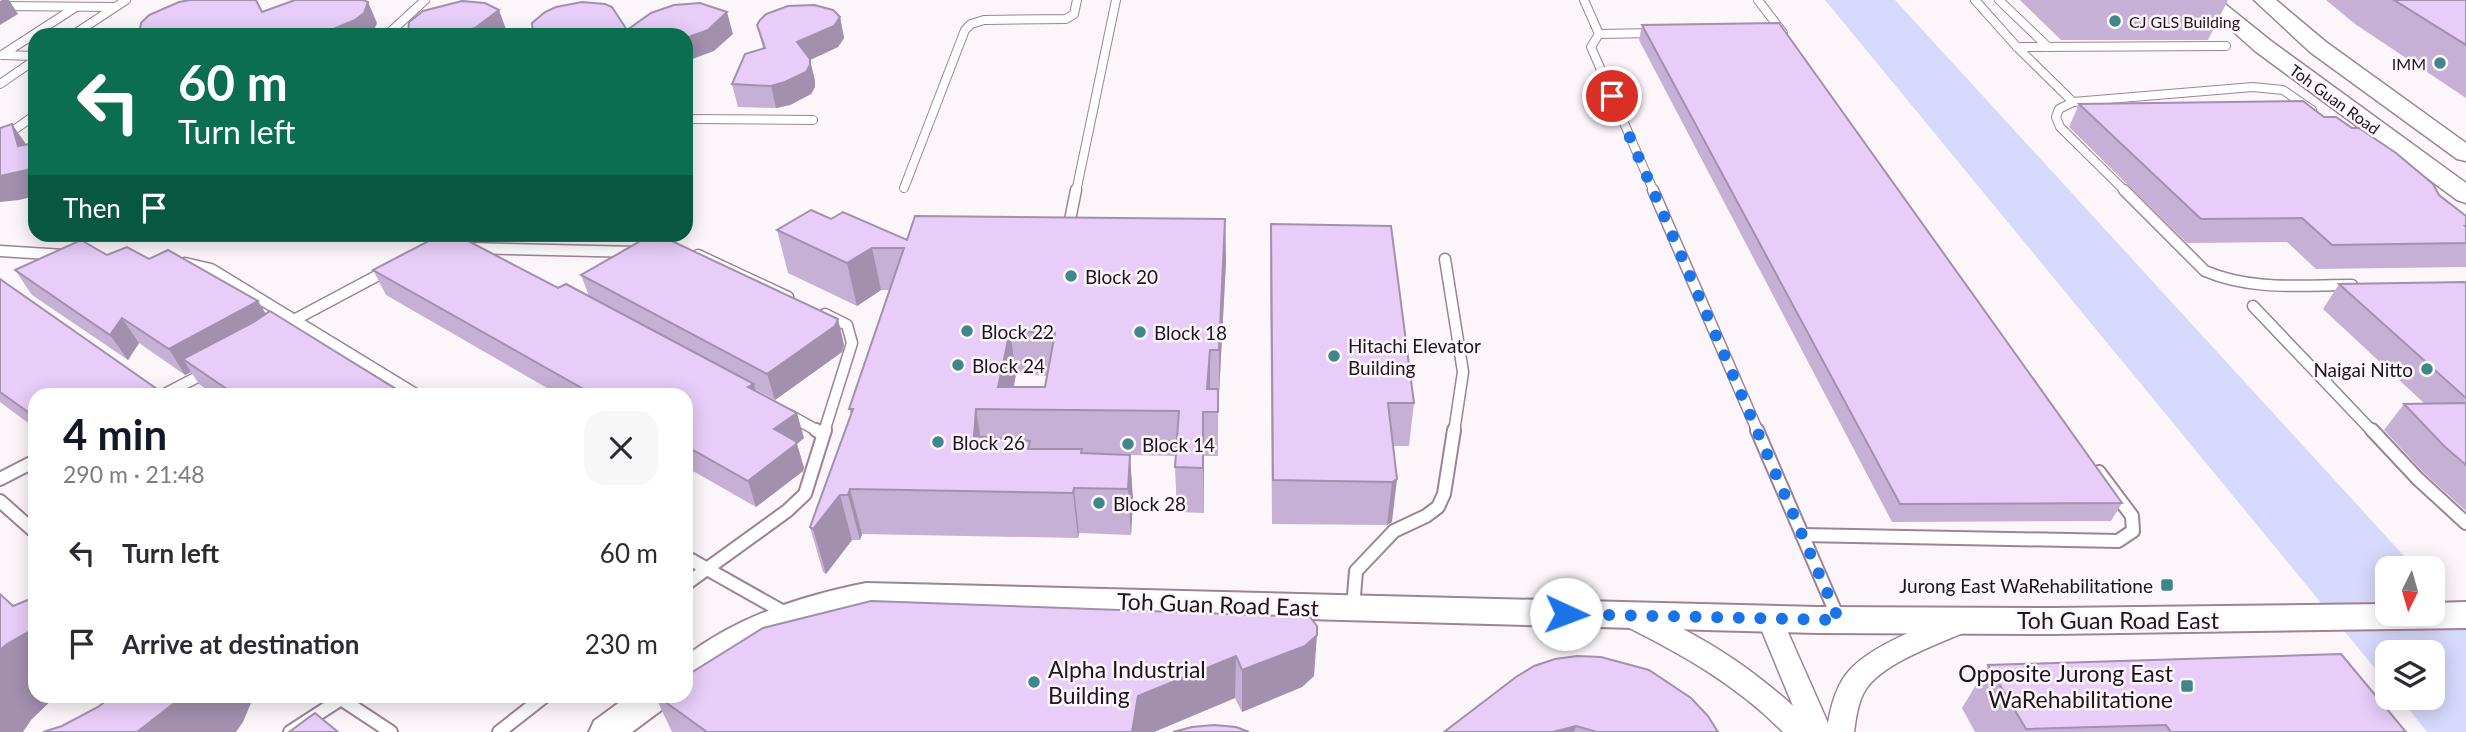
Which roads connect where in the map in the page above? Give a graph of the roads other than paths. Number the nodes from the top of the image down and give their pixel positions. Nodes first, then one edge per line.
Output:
1 (126, 0) edge
2 (425, 0) edge
3 (1077, 0) edge
4 (1116, 0) edge
5 (1584, 0) edge
6 (1758, 0) edge
7 (1975, 0) edge
8 (1999, 0) edge
9 (2208, 0) edge
10 (2264, 0) edge
11 (0, 6) edge
12 (76, 7) junction
13 (115, 7) junction
14 (43, 28) edge
15 (84, 28) edge
16 (395, 28) edge
17 (1666, 33) edge
18 (1599, 34) junction
19 (28, 38) edge
20 (2216, 39) dead end
21 (1793, 47) edge
22 (2017, 47) junction
23 (2048, 47) junction
24 (1, 55) edge
25 (28, 57) edge
26 (28, 63) edge
27 (0, 84) edge
28 (2073, 102) junction
29 (2318, 115) edge
30 (693, 119) edge
31 (28, 120) edge
32 (813, 120) dead end
33 (17, 128) junction
34 (28, 128) edge
35 (0, 140) edge
36 (2466, 154) edge
37 (904, 188) dead end
38 (2466, 195) edge
39 (1068, 234) edge
40 (452, 247) edge
41 (479, 248) junction
42 (0, 251) edge
43 (652, 252) edge
44 (692, 253) edge
45 (78, 255) edge
46 (1445, 260) dead end
47 (173, 261) edge
48 (503, 261) edge
49 (392, 268) edge
50 (2360, 285) edge
51 (798, 301) edge
52 (2253, 306) dead end
53 (810, 307) edge
54 (294, 320) junction
55 (265, 341) edge
56 (214, 368) edge
57 (172, 388) edge
58 (406, 388) edge
59 (774, 407) edge
60 (823, 434) junction
61 (2091, 462) edge
62 (28, 465) edge
63 (0, 480) edge
64 (0, 501) edge
65 (2466, 523) edge
66 (28, 526) edge
67 (1802, 535) junction
68 (693, 561) edge
69 (705, 568) junction
70 (693, 578) edge
71 (1353, 608) junction
72 (790, 615) junction
73 (2466, 615) edge
74 (1627, 616) junction
75 (1770, 619) junction
76 (1839, 620) junction
77 (1968, 620) junction
78 (693, 670) edge
79 (335, 703) edge
80 (347, 703) edge
81 (536, 703) edge
82 (645, 703) edge
83 (290, 732) edge
84 (391, 732) edge
85 (499, 732) edge
86 (606, 732) edge
87 (1801, 732) edge
88 (1818, 732) edge
89 (1839, 732) edge

1 - 13 lane
2 - 16 lane
3 - 37 lane
4 - 39 lane
5 - 18 lane
6 - 21 lane
7 - 22 lane
8 - 23 lane
9 - 38 main road, Toh Guan Road
10 - 36 main road, Toh Guan Road
11 - 12 lane
12 - 13 lane
12 - 14 lane
13 - 15 lane
17 - 18 lane
18 - 67 lane
19 - 24 lane
20 - 23 lane
22 - 23 lane
22 - 28 lane
24 - 25 lane
26 - 27 lane
28 - 29 lane
28 - 50 lane
30 - 32 lane
31 - 33 lane
33 - 34 lane
33 - 35 lane
40 - 41 lane
41 - 43 lane
41 - 48 lane
42 - 45 lane
44 - 51 lane
46 - 71 lane
47 - 54 lane
49 - 54 lane
52 - 65 lane
53 - 60 lane
54 - 55 lane
54 - 58 lane
56 - 57 lane
59 - 60 lane
60 - 69 lane
61 - 67 lane
62 - 63 lane
64 - 66 lane
67 - 76 lane
68 - 69 lane
69 - 70 lane
69 - 72 lane
71 - 72 street, Toh Guan Road East
71 - 74 street, Toh Guan Road East
72 - 78 street, Toh Guan Road East
73 - 77 street, Toh Guan Road East
74 - 75 street, Toh Guan Road East
74 - 87 street
75 - 76 street, Toh Guan Road East
75 - 88 street
76 - 77 street, Toh Guan Road East
77 - 89 street
79 - 83 lane
80 - 84 lane
81 - 85 lane
82 - 86 street

